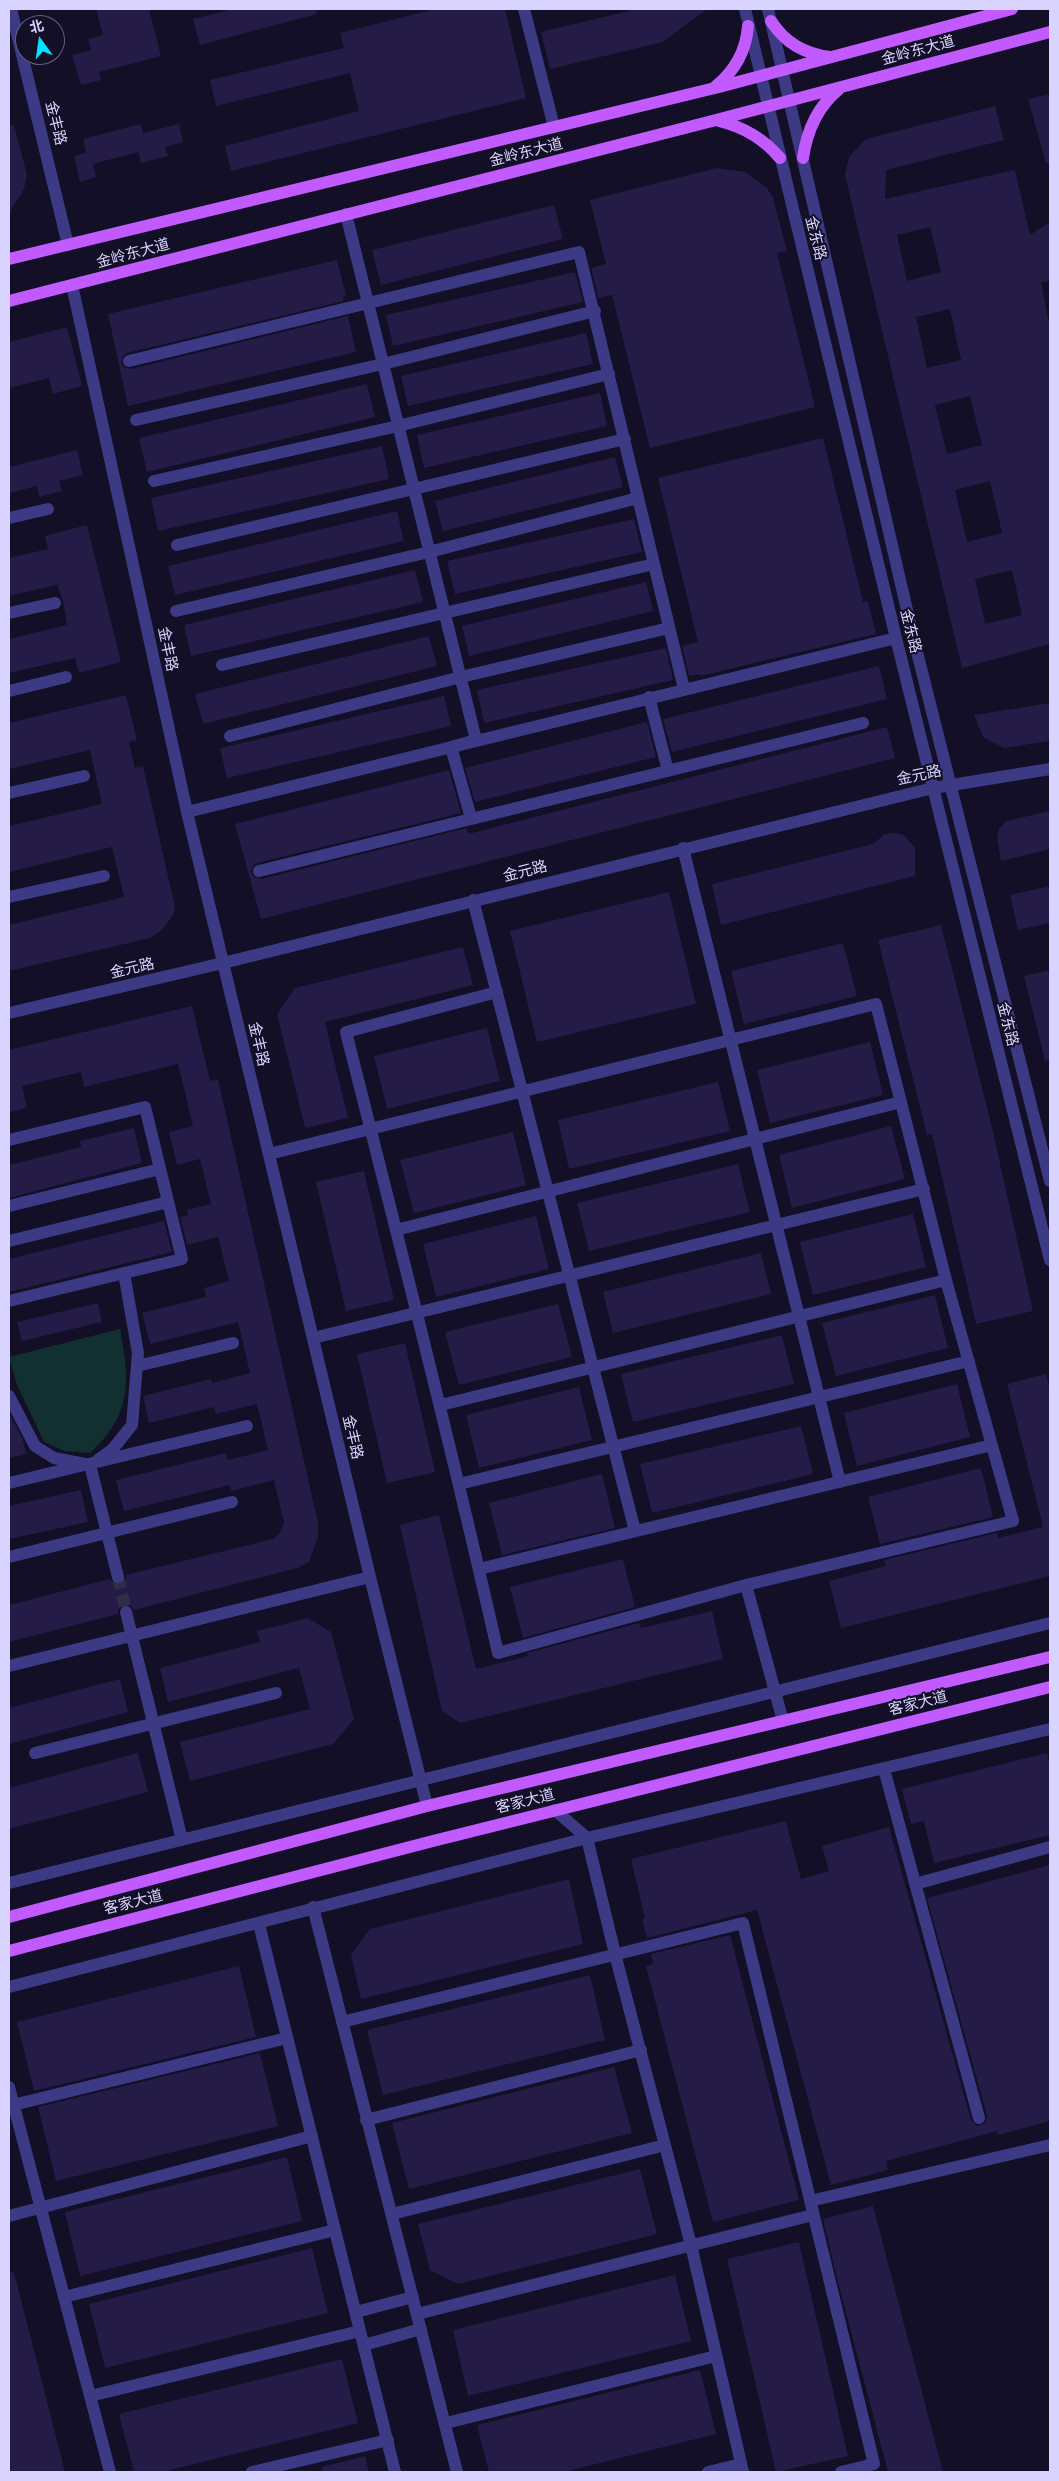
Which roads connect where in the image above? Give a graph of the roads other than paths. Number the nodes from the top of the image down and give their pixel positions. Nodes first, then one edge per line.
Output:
1 (11, 9) edge
2 (524, 9) edge
3 (745, 9) edge
4 (1012, 9) edge
5 (769, 15) edge
6 (748, 26) junction
7 (1050, 32) edge
8 (845, 55) junction
9 (783, 71) junction
10 (760, 77) junction
11 (842, 87) junction
12 (713, 89) junction
13 (789, 101) junction
14 (767, 107) junction
15 (716, 120) junction
16 (554, 127) junction
17 (780, 158) junction
18 (803, 158) junction
19 (346, 214) junction
20 (68, 245) junction
21 (9, 259) edge
22 (72, 285) junction
23 (9, 301) edge
24 (368, 302) junction
25 (595, 311) junction
26 (129, 361) dead end
27 (383, 364) junction
28 (610, 374) junction
29 (136, 420) dead end
30 (398, 426) junction
31 (625, 439) junction
32 (154, 481) dead end
33 (414, 490) junction
34 (638, 498) junction
35 (48, 509) dead end
36 (9, 518) edge
37 (177, 545) dead end
38 (430, 552) junction
39 (654, 564) junction
40 (54, 603) dead end
41 (176, 611) dead end
42 (9, 613) edge
43 (444, 613) junction
44 (669, 628) junction
45 (896, 638) junction
46 (222, 665) dead end
47 (66, 677) dead end
48 (461, 677) junction
49 (684, 688) junction
50 (9, 691) edge
51 (649, 697) junction
52 (863, 723) dead end
53 (230, 736) dead end
54 (476, 740) junction
55 (451, 747) junction
56 (1050, 769) edge
57 (668, 771) junction
58 (84, 776) dead end
59 (951, 785) junction
60 (933, 788) junction
61 (9, 793) edge
62 (187, 812) junction
63 (471, 818) junction
64 (683, 848) junction
65 (259, 871) dead end
66 (104, 876) dead end
67 (9, 897) edge
68 (473, 900) junction
69 (223, 963) junction
70 (497, 992) junction
71 (9, 1013) edge
72 (731, 1040) junction
73 (522, 1092) junction
74 (902, 1102) junction
75 (370, 1129) junction
76 (9, 1140) edge
77 (755, 1140) junction
78 (268, 1154) junction
79 (160, 1169) junction
80 (1049, 1174) edge
81 (924, 1189) junction
82 (548, 1192) junction
83 (168, 1202) junction
84 (9, 1206) edge
85 (776, 1225) junction
86 (396, 1230) junction
87 (9, 1241) edge
88 (1050, 1260) edge
89 (124, 1273) junction
90 (570, 1276) junction
91 (946, 1280) junction
92 (9, 1301) edge
93 (417, 1313) junction
94 (799, 1317) junction
95 (312, 1338) junction
96 (233, 1343) dead end
97 (969, 1361) junction
98 (137, 1366) junction
99 (593, 1368) junction
100 (9, 1396) edge
101 (819, 1398) junction
102 (441, 1405) junction
103 (247, 1426) dead end
104 (992, 1445) junction
105 (614, 1448) junction
106 (90, 1465) junction
107 (840, 1482) junction
108 (9, 1483) edge
109 (459, 1484) junction
110 (232, 1502) dead end
111 (635, 1531) junction
112 (108, 1532) junction
113 (9, 1557) edge
114 (479, 1569) junction
115 (118, 1577) tunnel mouth
116 (370, 1577) junction
117 (746, 1585) junction
118 (126, 1612) tunnel mouth
119 (1050, 1624) edge
120 (131, 1636) junction
121 (1050, 1657) edge
122 (9, 1666) edge
123 (1050, 1687) edge
124 (776, 1692) junction
125 (276, 1693) dead end
126 (784, 1721) junction
127 (153, 1724) junction
128 (1050, 1729) edge
129 (35, 1753) dead end
130 (884, 1769) junction
131 (419, 1782) junction
132 (427, 1806) junction
133 (555, 1810) junction
134 (587, 1838) junction
135 (182, 1840) junction
136 (1050, 1847) edge
137 (9, 1883) edge
138 (915, 1884) junction
139 (313, 1907) junction
140 (9, 1917) edge
141 (259, 1924) junction
142 (9, 1951) edge
143 (614, 1954) junction
144 (9, 1987) edge
145 (342, 2022) junction
146 (287, 2038) junction
147 (640, 2050) junction
148 (9, 2087) edge
149 (13, 2105) junction
150 (979, 2118) dead end
151 (366, 2120) junction
152 (312, 2136) junction
153 (665, 2145) junction
154 (1050, 2145) edge
155 (810, 2201) junction
156 (42, 2207) junction
157 (392, 2214) junction
158 (813, 2215) junction
159 (9, 2216) edge
160 (335, 2230) junction
161 (691, 2245) junction
162 (64, 2297) junction
163 (413, 2297) junction
164 (356, 2312) junction
165 (417, 2314) junction
166 (421, 2329) junction
167 (360, 2331) junction
168 (364, 2345) junction
169 (716, 2356) junction
170 (90, 2396) junction
171 (446, 2423) junction
172 (388, 2440) junction
173 (742, 2468) edge
174 (110, 2472) edge
175 (252, 2472) edge
176 (396, 2472) edge
177 (457, 2472) edge
178 (708, 2472) edge
179 (841, 2472) edge

1 - 20 street, 金丰路
2 - 16 street
3 - 6 street, 金东路
4 - 8 main road, 金岭东大道
5 - 8 main road
5 - 9 street, 金东路
6 - 10 street, 金东路
6 - 12 main road
7 - 11 main road, 金岭东大道
8 - 9 main road, 金岭东大道
9 - 10 main road, 金岭东大道
9 - 13 street, 金东路
10 - 12 main road, 金岭东大道
10 - 14 street, 金东路
11 - 13 main road, 金岭东大道
11 - 18 main road
12 - 16 main road, 金岭东大道
13 - 14 main road, 金岭东大道
13 - 18 street, 金东路
14 - 15 main road, 金岭东大道
14 - 17 street, 金东路
15 - 17 main road
15 - 19 main road, 金岭东大道
16 - 20 main road, 金岭东大道
17 - 45 street, 金东路
18 - 59 street, 金东路
19 - 22 main road, 金岭东大道
19 - 24 street
20 - 21 main road, 金岭东大道
22 - 23 main road, 金岭东大道
22 - 62 street, 金丰路
24 - 25 street
24 - 26 street
24 - 27 street
25 - 27 street
25 - 28 street
27 - 29 street
27 - 30 street
28 - 30 street
28 - 31 street
30 - 32 street
30 - 33 street
31 - 33 street
31 - 34 street
33 - 37 street
33 - 38 street
34 - 38 street
34 - 39 street
35 - 36 street
38 - 41 street
38 - 43 street
39 - 43 street
39 - 44 street
40 - 42 street
43 - 46 street
43 - 48 street
44 - 48 street
44 - 49 street
45 - 49 street
45 - 60 street, 金东路
47 - 50 street
48 - 53 street
48 - 54 street
49 - 51 street
51 - 54 street
51 - 57 street
52 - 57 street
54 - 55 street
55 - 62 street
55 - 63 street
56 - 59 street, 金元路
57 - 63 street
58 - 61 street
59 - 60 street, 金元路
59 - 80 street, 金东路
60 - 64 street, 金元路
60 - 88 street, 金东路
62 - 69 street, 金丰路
63 - 65 street
64 - 68 street, 金元路
64 - 72 street
66 - 67 street
68 - 69 street, 金元路
68 - 70 street
69 - 71 street, 金元路
69 - 78 street, 金丰路
70 - 73 street
70 - 75 street
72 - 73 street
72 - 74 street
72 - 77 street
73 - 75 street
73 - 82 street
74 - 77 street
74 - 81 street
75 - 78 street
75 - 86 street
76 - 79 street
77 - 82 street
77 - 85 street
78 - 95 street, 金丰路
79 - 83 street
79 - 84 street
81 - 85 street
81 - 91 street
82 - 86 street
82 - 90 street
83 - 87 street
83 - 89 street
85 - 90 street
85 - 94 street
86 - 93 street
89 - 92 street
89 - 98 street
90 - 93 street
90 - 99 street
91 - 94 street
91 - 97 street
93 - 95 street
93 - 102 street
94 - 99 street
94 - 101 street
95 - 116 street, 金丰路
96 - 98 street
97 - 101 street
97 - 104 street
98 - 106 street
99 - 102 street
99 - 105 street
100 - 106 street
101 - 105 street
101 - 107 street
102 - 109 street
103 - 106 street
104 - 107 street
104 - 117 street
105 - 109 street
105 - 111 street
106 - 108 street
106 - 112 street
107 - 111 street
109 - 114 street
110 - 112 street
111 - 114 street
112 - 113 street
112 - 115 street
114 - 117 street
116 - 120 street
116 - 131 street, 金丰路
117 - 124 street
118 - 120 street
119 - 124 street
120 - 122 street
120 - 127 street
121 - 126 main road, 客家大道
123 - 133 main road, 客家大道
124 - 126 street
124 - 131 street
125 - 127 street
126 - 132 main road, 客家大道
127 - 129 street
127 - 135 street
128 - 130 street
130 - 134 street
130 - 138 street
131 - 132 street, 金丰路
131 - 135 street
132 - 140 main road, 客家大道
133 - 134 street
133 - 142 main road, 客家大道
134 - 139 street
134 - 143 street
135 - 137 street
136 - 138 street
138 - 150 street
139 - 141 street
139 - 145 street
141 - 144 street
141 - 146 street
143 - 145 street
143 - 147 street
143 - 155 street
145 - 151 street
146 - 149 street
146 - 152 street
147 - 151 street
147 - 153 street
148 - 149 street
149 - 156 street
151 - 157 street
152 - 156 street
152 - 160 street
153 - 157 street
153 - 161 street
154 - 155 street
155 - 158 street
156 - 159 street
156 - 162 street
157 - 163 street
158 - 161 street
158 - 179 street
160 - 162 street
160 - 164 street
161 - 165 street
161 - 169 street
162 - 170 street
163 - 164 street
163 - 165 street
164 - 167 street
165 - 166 street
166 - 168 street
166 - 171 street
167 - 168 street
167 - 170 street
168 - 172 street
169 - 171 street
169 - 173 street
170 - 174 street
171 - 177 street
172 - 175 street
172 - 176 street
173 - 178 street

